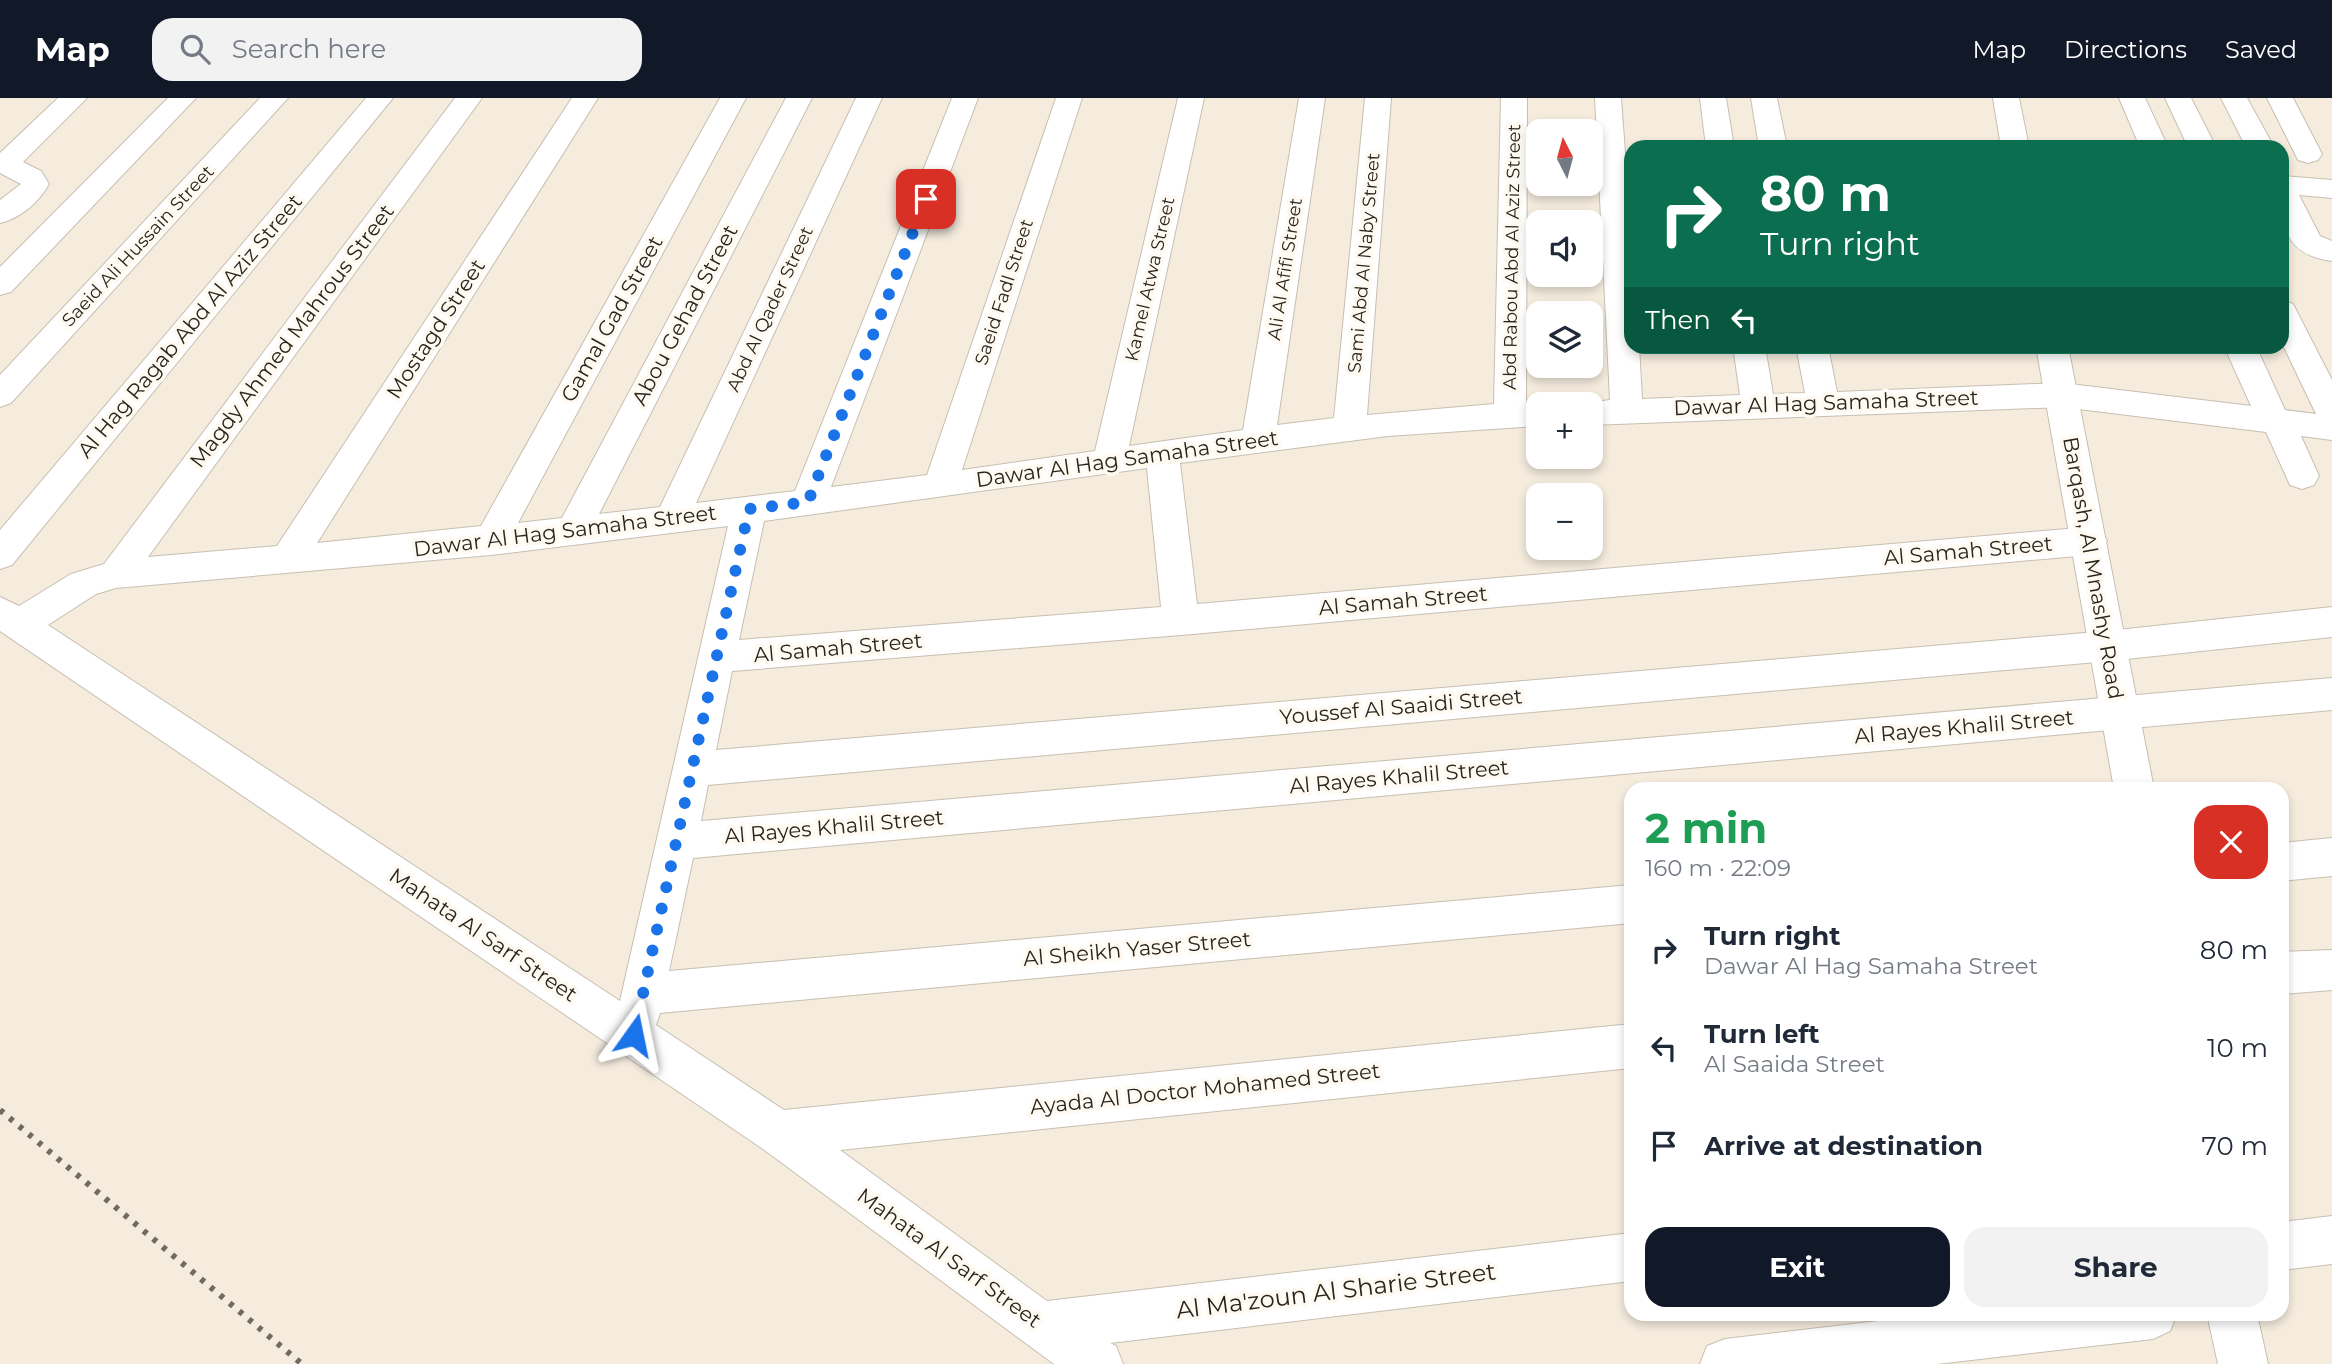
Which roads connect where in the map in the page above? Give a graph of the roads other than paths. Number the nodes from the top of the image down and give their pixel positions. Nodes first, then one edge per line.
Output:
1 (74, 98) edge
2 (183, 98) edge
3 (275, 98) edge
4 (380, 98) edge
5 (469, 98) edge
6 (585, 98) edge
7 (733, 98) edge
8 (799, 98) edge
9 (869, 98) edge
10 (965, 98) edge
11 (1069, 98) edge
12 (1191, 98) edge
13 (1312, 98) edge
14 (1378, 98) edge
15 (1514, 98) edge
16 (1608, 98) edge
17 (1713, 98) edge
18 (1764, 98) edge
19 (2006, 98) edge
20 (2132, 98) edge
21 (2178, 98) edge
22 (2234, 98) edge
23 (2280, 98) edge
24 (1719, 140) edge
25 (1772, 140) edge
26 (2014, 140) edge
27 (2151, 140) edge
28 (2199, 140) edge
29 (2256, 140) edge
30 (1526, 151) edge
31 (2308, 154) dead end
32 (2, 163) edge
33 (2289, 186) edge
34 (2332, 189) edge
35 (2289, 205) edge
36 (0, 214) edge
37 (2332, 251) edge
38 (0, 285) edge
39 (2289, 325) edge
40 (1750, 354) edge
41 (1814, 354) edge
42 (2054, 354) edge
43 (2245, 354) edge
44 (0, 395) edge
45 (2062, 395) junction
46 (1823, 402) junction
47 (1758, 405) junction
48 (1627, 412) junction
49 (1603, 413) edge
50 (2332, 413) edge
51 (1524, 415) edge
52 (2275, 421) junction
53 (1350, 427) junction
54 (2332, 428) edge
55 (1258, 440) junction
56 (1162, 453) junction
57 (1109, 461) junction
58 (2302, 476) dead end
59 (940, 485) junction
60 (808, 502) junction
61 (749, 509) junction
62 (671, 520) junction
63 (572, 531) junction
64 (491, 541) junction
65 (2089, 541) junction
66 (0, 555) edge
67 (287, 560) junction
68 (116, 574) junction
69 (10, 618) edge
70 (1181, 620) junction
71 (2332, 622) edge
72 (2108, 646) junction
73 (717, 657) junction
74 (2332, 694) edge
75 (2120, 713) junction
76 (693, 769) junction
77 (2133, 782) edge
78 (677, 841) junction
79 (2332, 857) edge
80 (2289, 861) edge
81 (1624, 905) edge
82 (2332, 970) edge
83 (2289, 973) edge
84 (643, 994) junction
85 (634, 1035) junction
86 (1624, 1047) edge
87 (779, 1133) junction
88 (2332, 1240) edge
89 (2289, 1245) edge
90 (1624, 1257) edge
91 (2093, 1321) edge
92 (2234, 1321) edge
93 (1041, 1326) junction
94 (1098, 1364) edge
95 (1725, 1364) edge
96 (2243, 1364) edge

1 - 32 street
2 - 38 street
3 - 44 street, Saeid Ali Hussain Street
4 - 66 street, Al Hag Ragab Abd Al Aziz Street
5 - 68 street, Magdy Ahmed Mahrous Street
6 - 67 street, Mostagd Street
7 - 64 street, Gamal Gad Street
8 - 63 street, Abou Gehad Street
9 - 62 street, Abd Al Qader Street
10 - 60 street
11 - 59 street, Saeid Fadl Street
12 - 57 street, Kamel Atwa Street
13 - 55 street, Ali Al Afifi Street
14 - 53 street, Sami Abd Al Naby Street
15 - 30 street, Abd Rabou Abd Al Aziz Street
16 - 48 street
17 - 24 street
18 - 25 street
19 - 26 street
20 - 27 street
21 - 28 street
22 - 29 street
23 - 31 street
30 - 51 street, Abd Rabou Abd Al Aziz Street
32 - 36 street
33 - 34 street
35 - 37 street
39 - 50 street
40 - 47 street
41 - 46 street
42 - 45 street, Barqash, Al Mnashy Road
43 - 52 street
45 - 46 street, Dawar Al Hag Samaha Street
45 - 52 street, Dawar Al Hag Samaha Street
45 - 65 street, Barqash, Al Mnashy Road
46 - 47 street, Dawar Al Hag Samaha Street
47 - 48 street, Dawar Al Hag Samaha Street
48 - 49 street, Dawar Al Hag Samaha Street
51 - 53 street, Dawar Al Hag Samaha Street
52 - 54 street, Dawar Al Hag Samaha Street
52 - 58 street
53 - 55 street, Dawar Al Hag Samaha Street
55 - 56 street, Dawar Al Hag Samaha Street
56 - 57 street, Dawar Al Hag Samaha Street
56 - 70 street
57 - 59 street, Dawar Al Hag Samaha Street
59 - 60 street, Dawar Al Hag Samaha Street
60 - 61 street, Dawar Al Hag Samaha Street
61 - 62 street, Dawar Al Hag Samaha Street
61 - 73 street
62 - 63 street, Dawar Al Hag Samaha Street
63 - 64 street, Dawar Al Hag Samaha Street
64 - 67 street, Dawar Al Hag Samaha Street
65 - 70 street, Al Samah Street
65 - 72 street, Barqash, Al Mnashy Road
67 - 68 street, Dawar Al Hag Samaha Street
68 - 69 street, Dawar Al Hag Samaha Street
69 - 85 street, Mahata Al Sarf Street
70 - 73 street, Al Samah Street
71 - 72 street, Youssef Al Saaidi Street
72 - 75 street, Barqash, Al Mnashy Road
72 - 76 street, Youssef Al Saaidi Street
73 - 76 street
74 - 75 street, Al Rayes Khalil Street
75 - 77 street, Barqash, Al Mnashy Road
75 - 78 street, Al Rayes Khalil Street
76 - 78 street
78 - 84 street
79 - 80 street
81 - 84 street, Al Sheikh Yaser Street
82 - 83 street
84 - 85 street
85 - 87 street, Mahata Al Sarf Street
86 - 87 street, Ayada Al Doctor Mohamed Street
87 - 93 street, Mahata Al Sarf Street
88 - 89 street
90 - 93 street, Al Ma'zoun Al Sharie Street
91 - 95 street
92 - 96 street
93 - 94 street, Mahata Al Sarf Street

